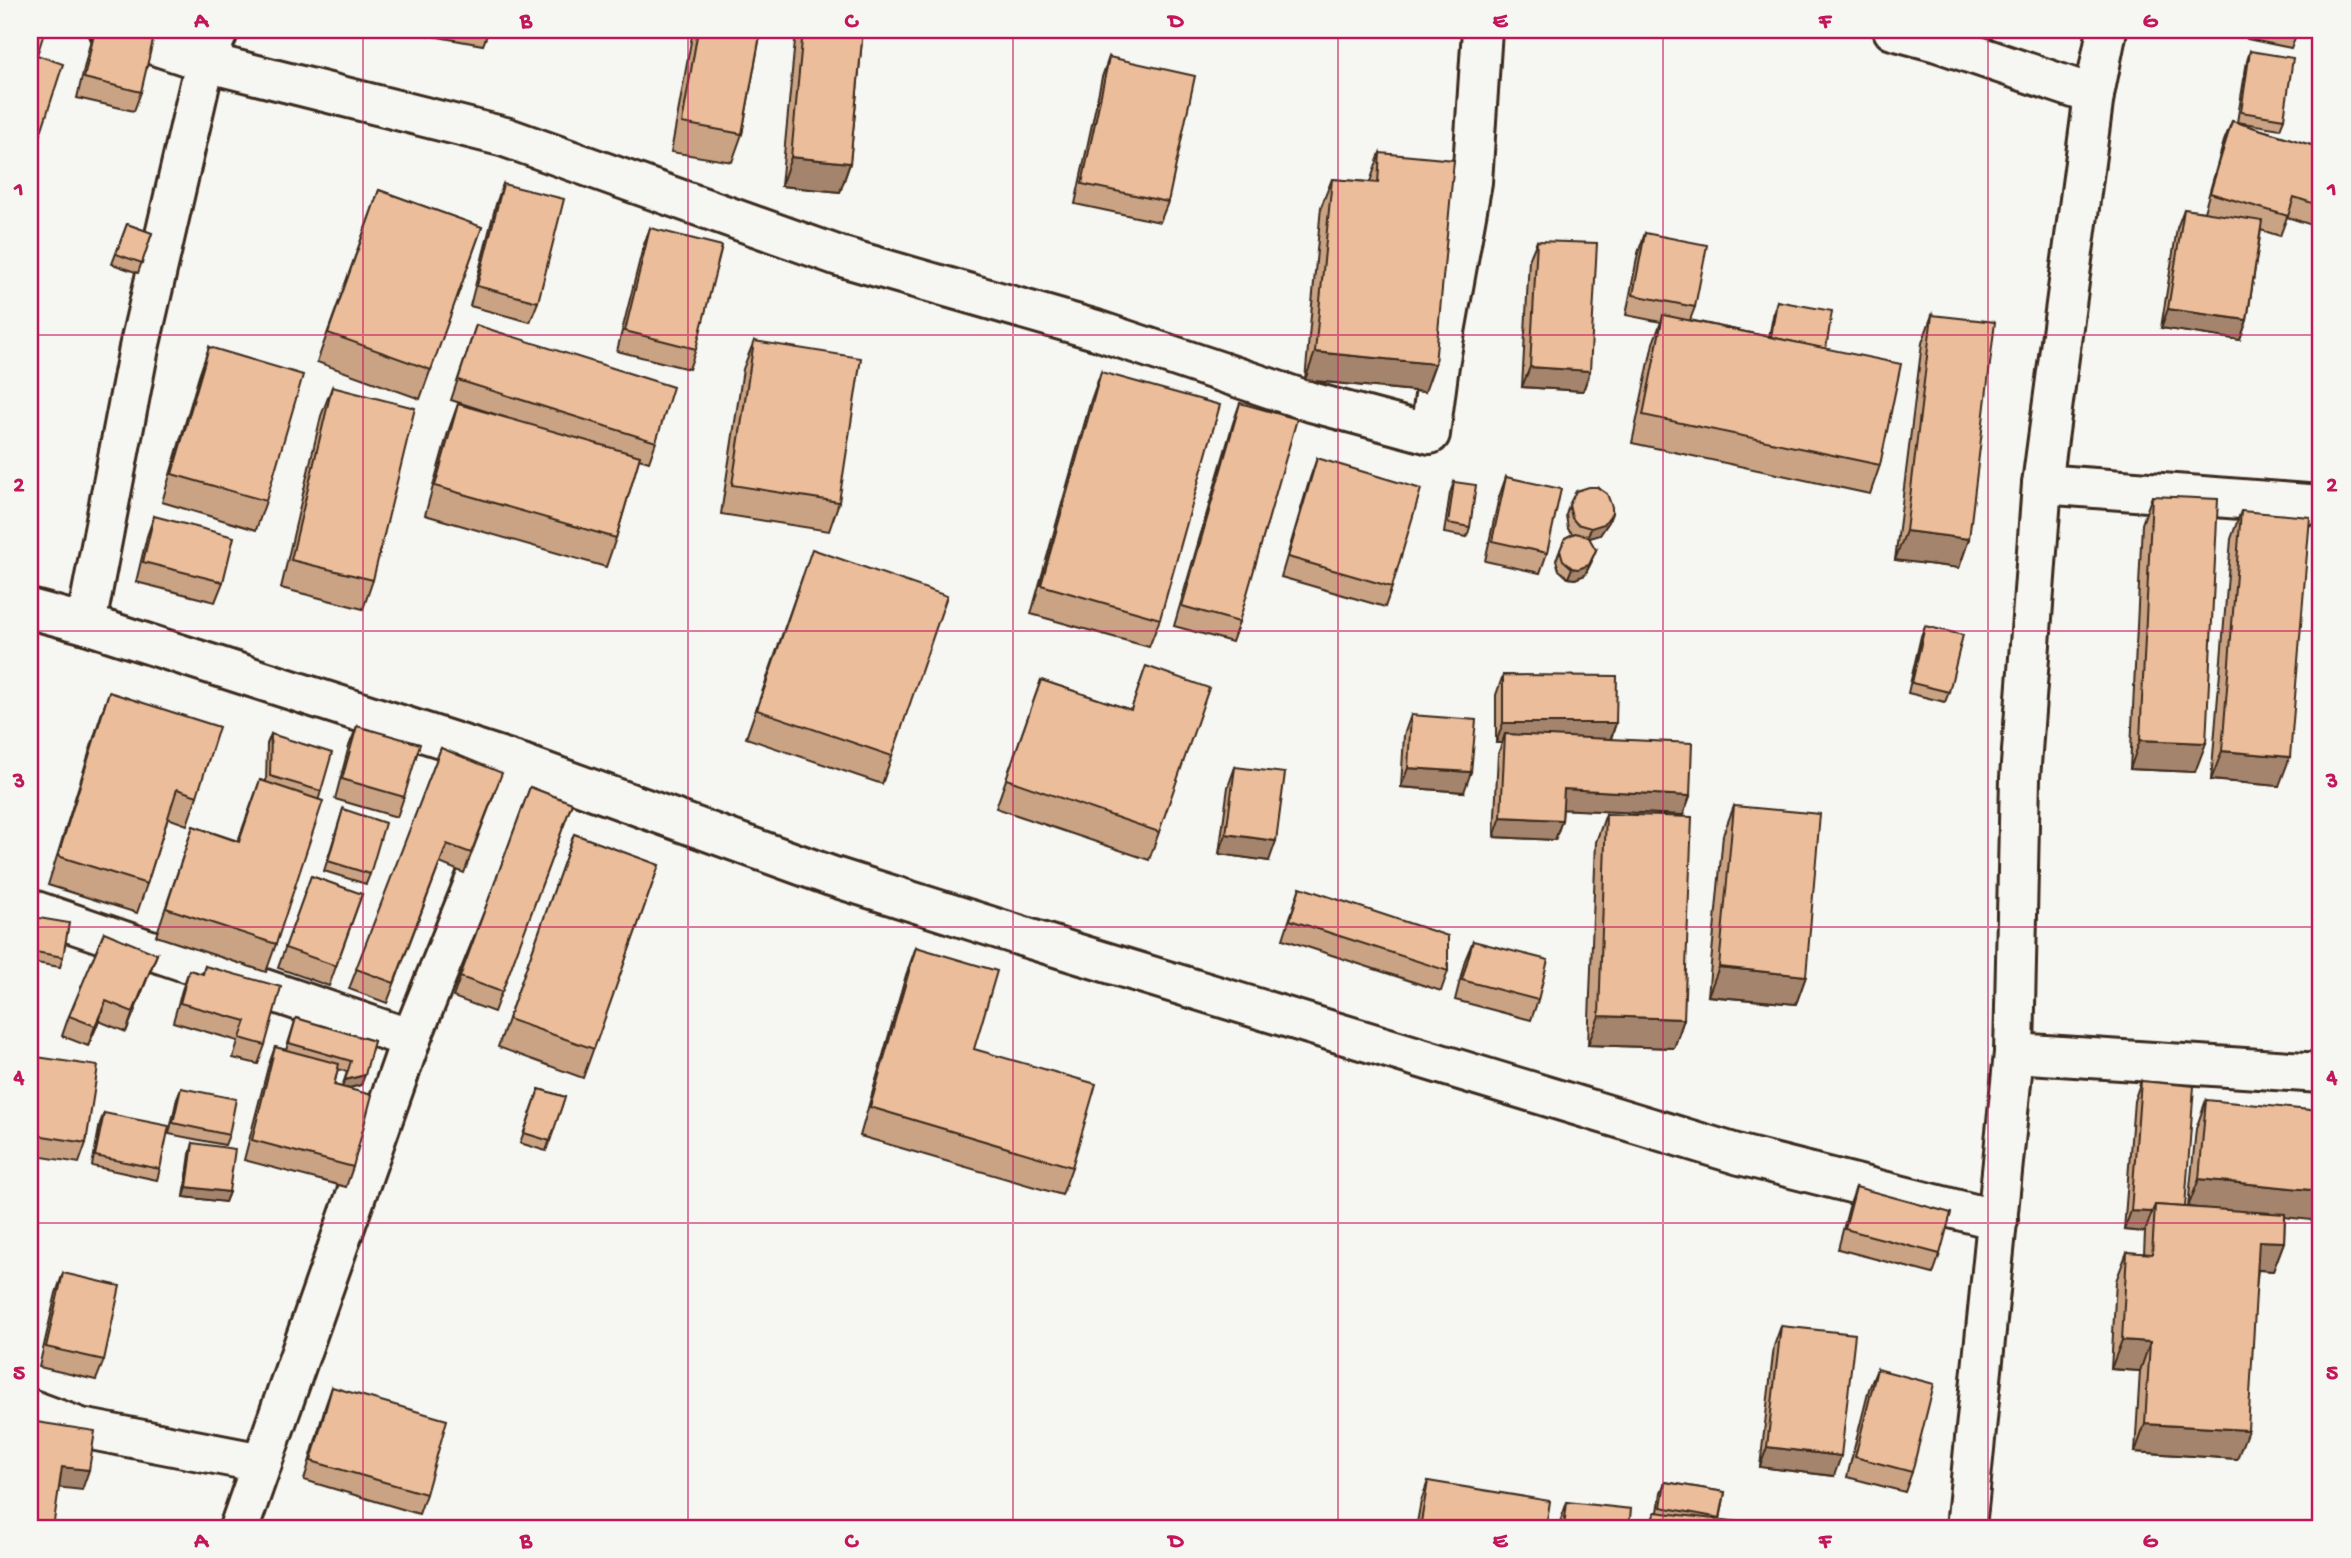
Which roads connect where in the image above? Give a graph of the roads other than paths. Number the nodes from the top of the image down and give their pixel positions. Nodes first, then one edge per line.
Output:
1 (109, 30) edge
2 (1482, 30) edge
3 (1894, 30) edge
4 (2107, 30) edge
5 (212, 46) edge
6 (2094, 95) junction
7 (2042, 484) junction
8 (2321, 505) edge
9 (30, 609) edge
10 (86, 624) junction
11 (522, 764) junction
12 (30, 909) edge
13 (411, 1039) junction
14 (2014, 1053) junction
15 (2321, 1073) edge
16 (1998, 1220) junction
17 (30, 1409) edge
18 (262, 1463) junction
19 (239, 1528) edge
20 (1966, 1528) edge

1 - 5 street
2 - 5 street
3 - 6 street
4 - 6 street
5 - 10 street
6 - 7 street
7 - 8 street
7 - 14 street
9 - 10 street
10 - 11 street
11 - 13 street
11 - 16 street
12 - 13 street
13 - 18 street
14 - 15 street
14 - 16 street
16 - 20 street
17 - 18 street
18 - 19 street

